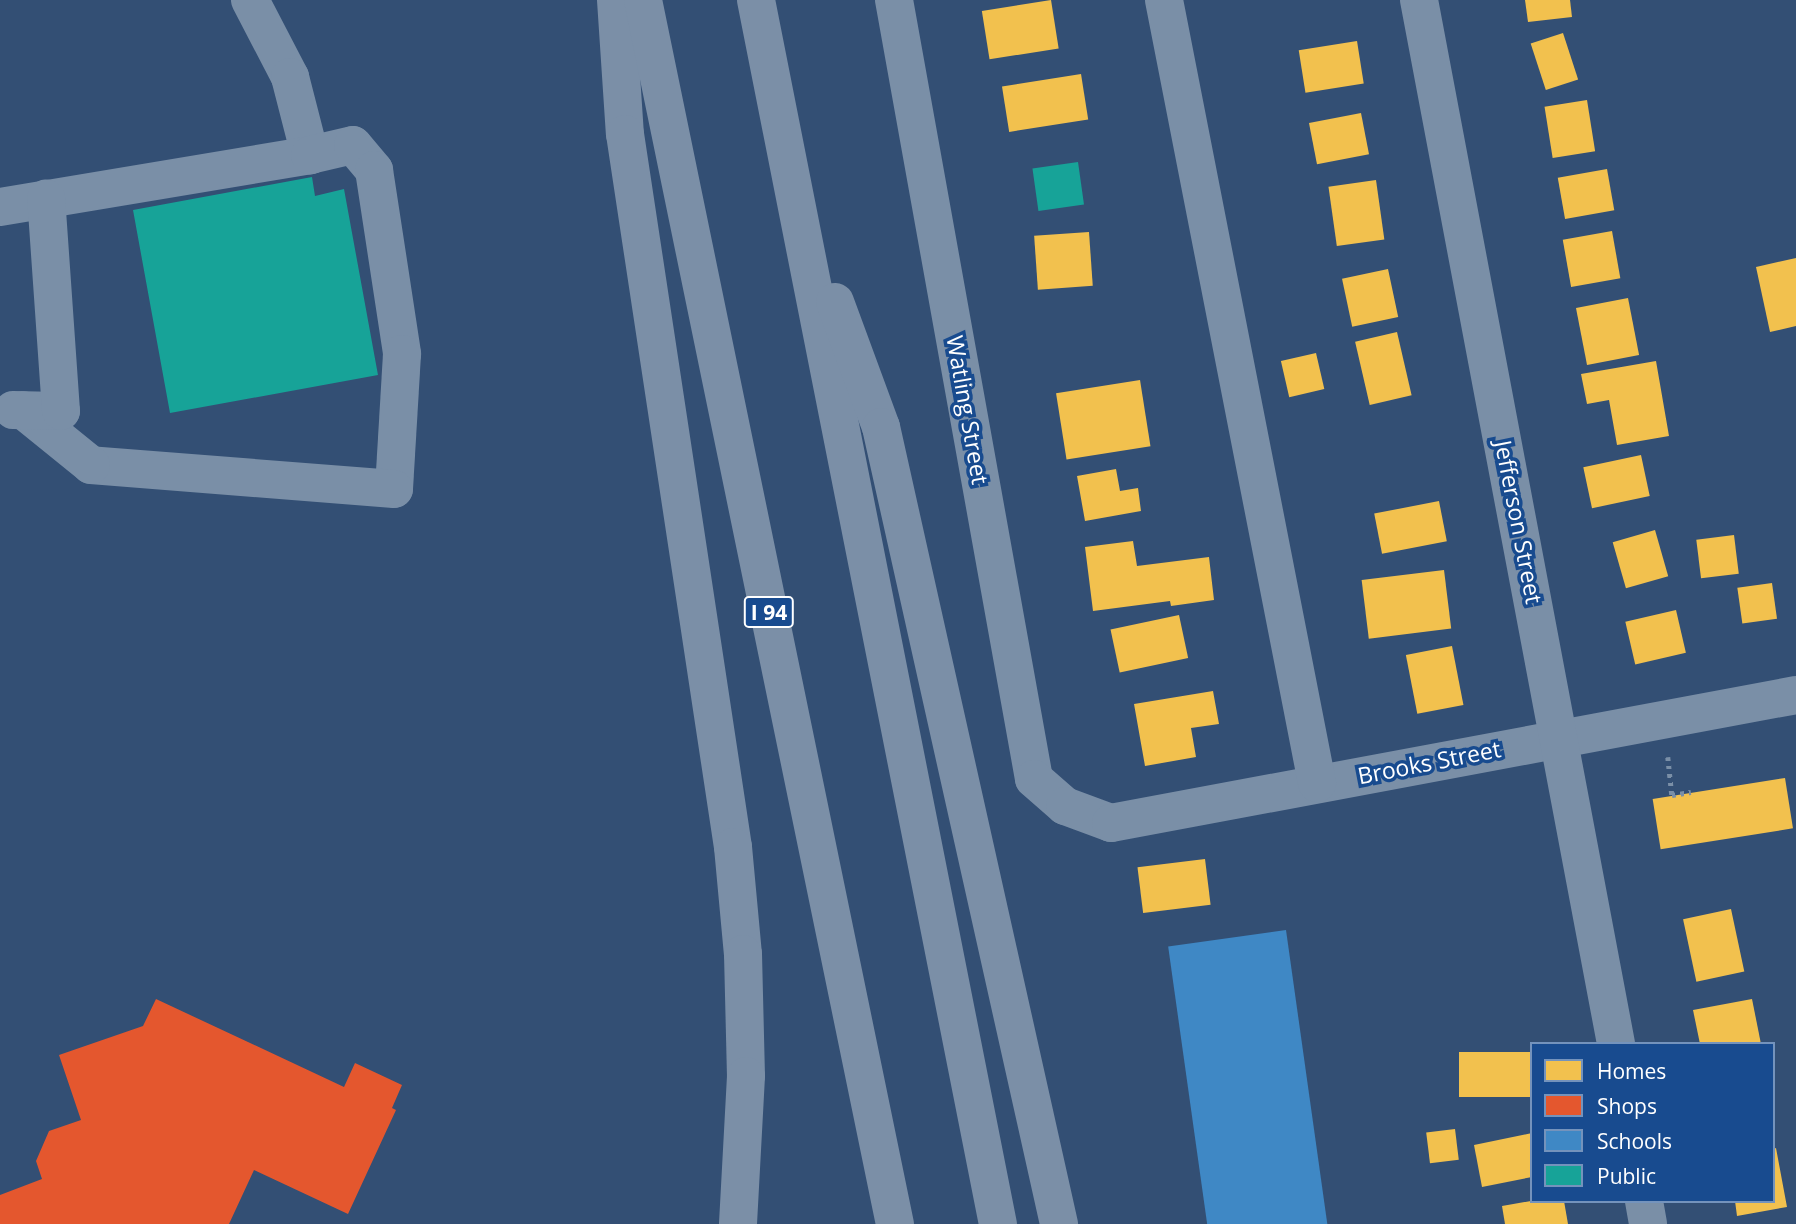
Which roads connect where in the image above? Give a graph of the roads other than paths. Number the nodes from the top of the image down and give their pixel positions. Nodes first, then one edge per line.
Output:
1 (250, 0) edge
2 (616, 0) edge
3 (643, 0) edge
4 (756, 0) edge
5 (894, 0) edge
6 (1164, 0) edge
7 (1419, 0) edge
8 (310, 155) junction
9 (794, 189) junction
10 (46, 199) junction
11 (0, 207) edge
12 (11, 410) edge
13 (1796, 695) edge
14 (1560, 738) junction
15 (1317, 783) junction
16 (1065, 806) joint
17 (1616, 1042) edge
18 (1644, 1203) edge
19 (738, 1224) edge
20 (895, 1224) edge
21 (998, 1224) edge
22 (1059, 1224) edge
23 (1648, 1224) edge

1 - 8 street
2 - 19 highway
3 - 20 highway, I 94
4 - 9 highway
5 - 16 street, Watling Street
6 - 15 street
7 - 14 street, Jefferson Street
8 - 10 street
8 - 12 street
9 - 21 highway
9 - 22 highway
10 - 11 street
10 - 12 street
13 - 14 street, Brooks Street
14 - 15 street, Brooks Street
14 - 17 street, Jefferson Street
15 - 16 street, Brooks Street
18 - 23 street

